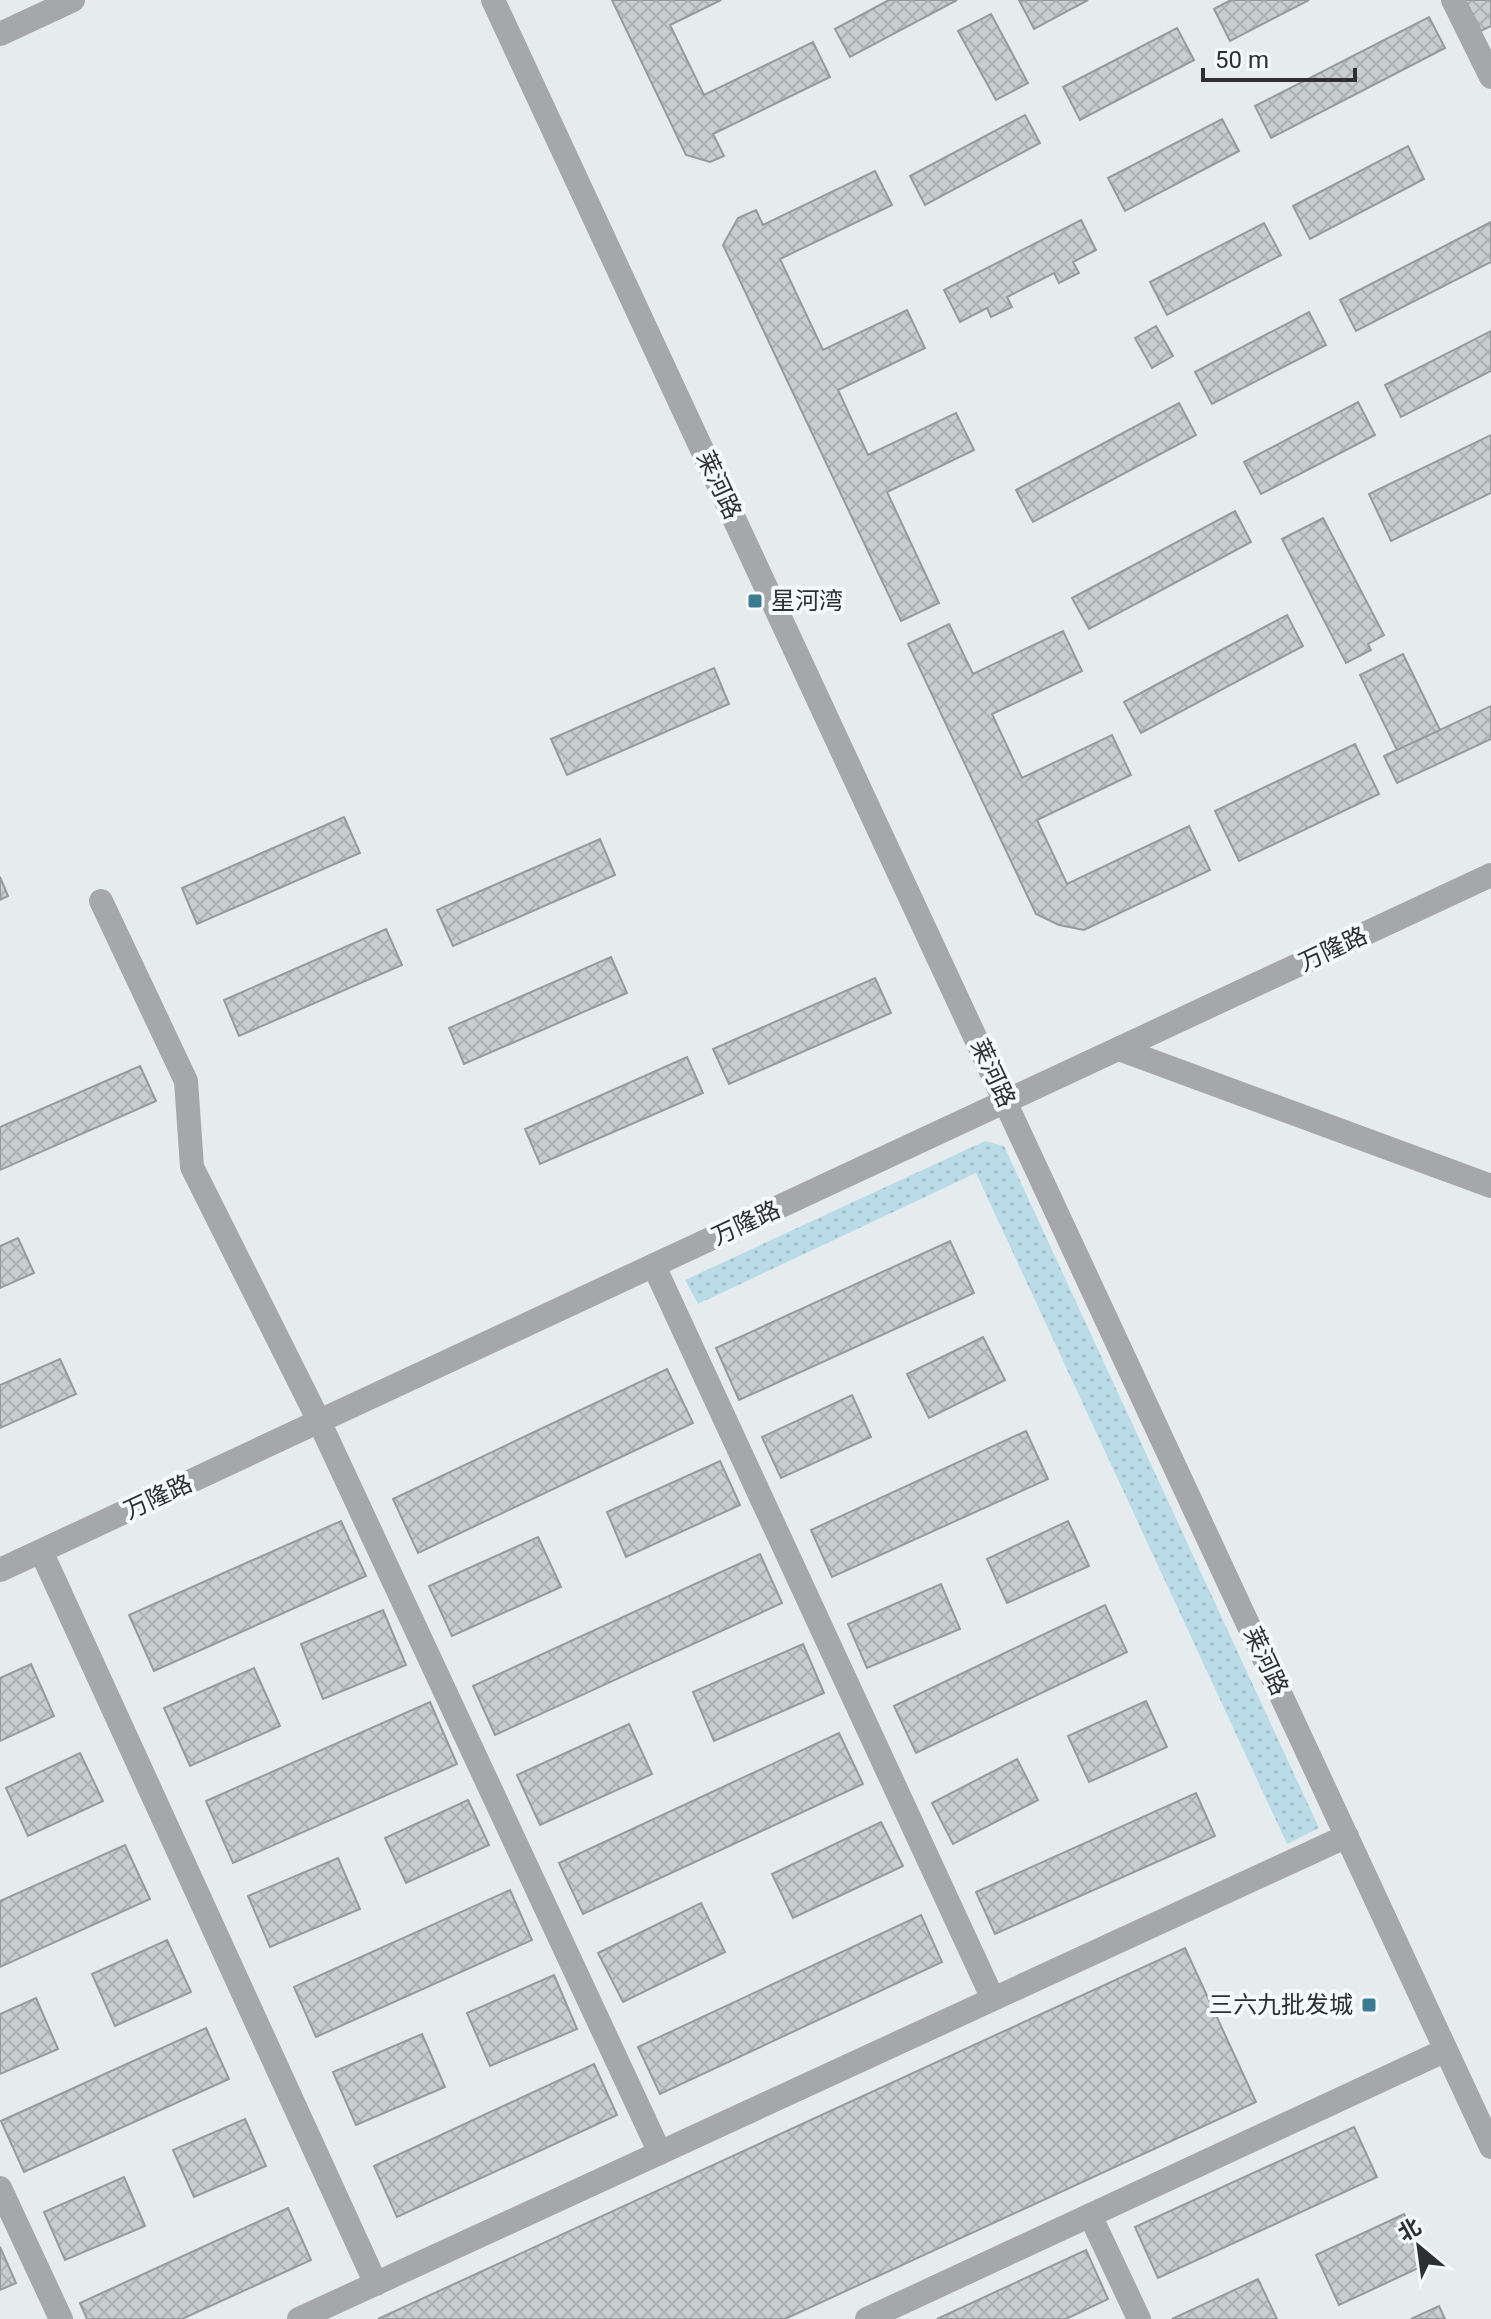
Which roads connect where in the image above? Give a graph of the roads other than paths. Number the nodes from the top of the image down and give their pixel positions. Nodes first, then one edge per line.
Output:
1 (73, 0) edge
2 (493, 0) edge
3 (1453, 0) edge
4 (0, 34) edge
5 (1491, 77) edge
6 (1491, 875) edge
7 (101, 901) dead end
8 (1119, 1049) junction
9 (1006, 1101) junction
10 (1491, 1186) edge
11 (654, 1266) junction
12 (319, 1421) junction
13 (41, 1551) junction
14 (0, 1570) edge
15 (1347, 1836) junction
16 (993, 1999) junction
17 (1446, 2050) junction
18 (1491, 2147) edge
19 (660, 2153) junction
20 (0, 2188) edge
21 (1090, 2215) junction
22 (376, 2284) junction
23 (61, 2319) edge
24 (299, 2319) edge
25 (867, 2319) edge
26 (1139, 2319) edge

1 - 4 street
2 - 9 street, 莱河路
3 - 5 street
6 - 8 street, 万隆路
7 - 12 street
8 - 9 street, 万隆路
8 - 10 street
9 - 11 street, 万隆路
9 - 15 street, 莱河路
11 - 12 street, 万隆路
11 - 16 street
12 - 13 street, 万隆路
12 - 19 street
13 - 14 street, 万隆路
13 - 22 street
15 - 16 street
15 - 17 street, 莱河路
16 - 19 street
17 - 18 street, 莱河路
17 - 21 street
19 - 22 street
20 - 23 street
21 - 25 street
21 - 26 street
22 - 24 street

